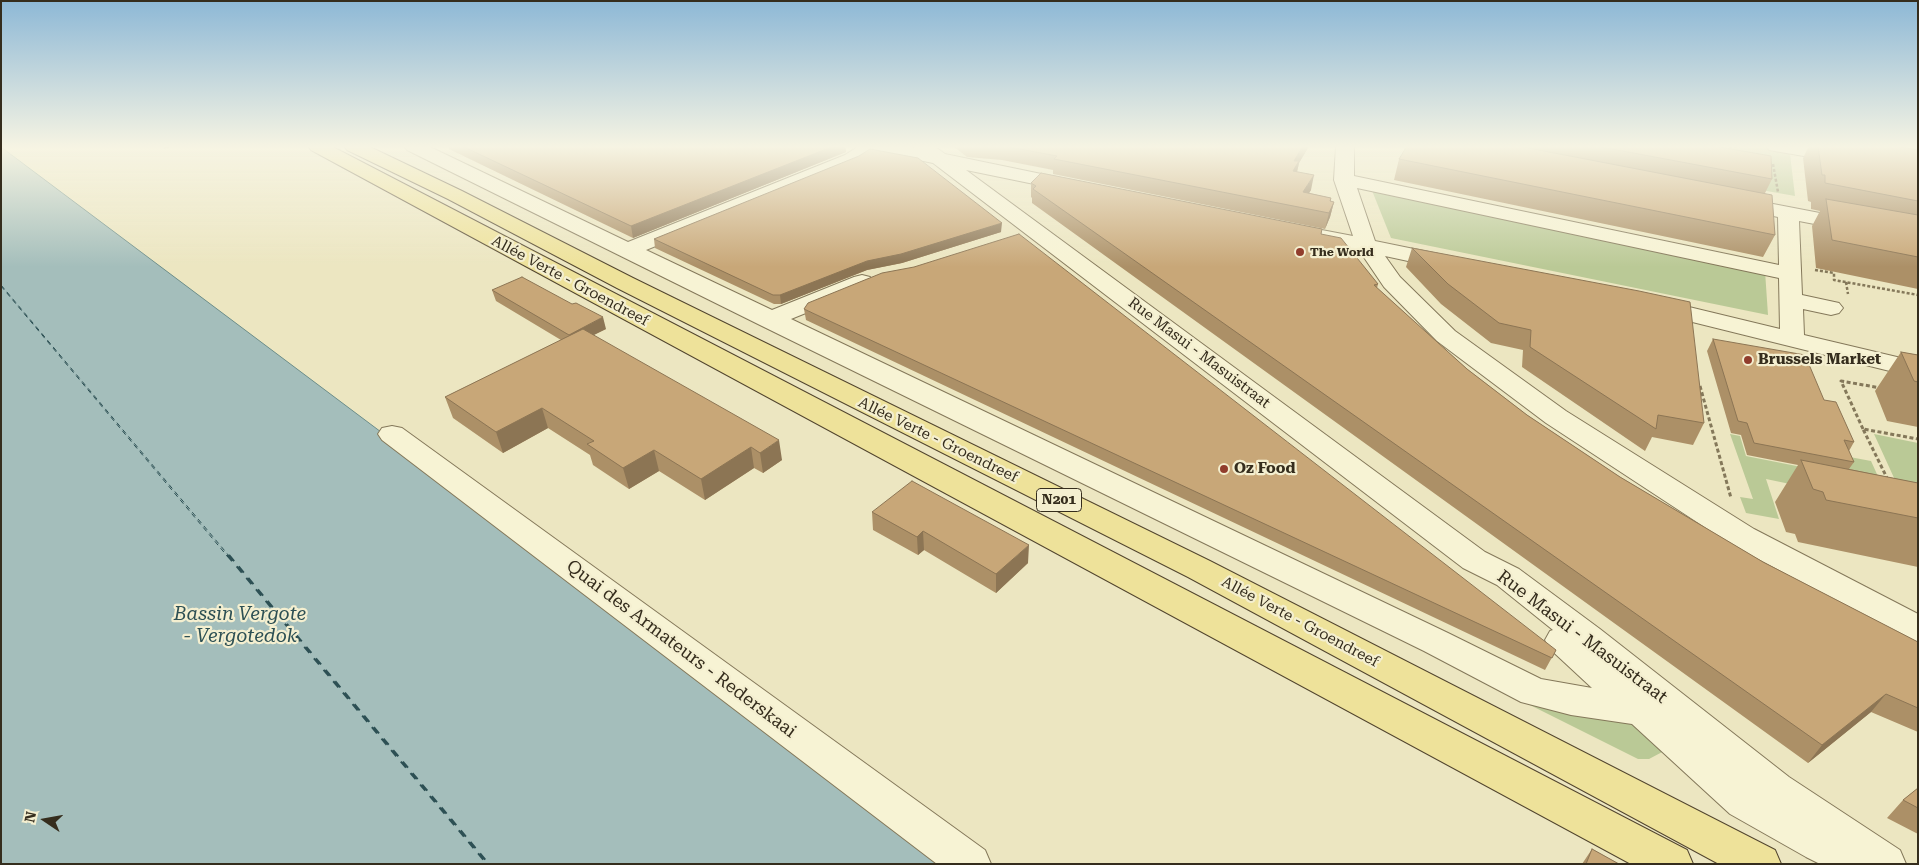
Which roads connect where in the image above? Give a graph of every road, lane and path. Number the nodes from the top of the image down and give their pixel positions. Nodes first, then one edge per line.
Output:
1 (393, 186) edge
2 (437, 186) edge
3 (494, 186) edge
4 (784, 186) edge
5 (976, 186) edge
6 (996, 186) edge
7 (1075, 186) edge
8 (1346, 186) edge
9 (1376, 186) edge
10 (1779, 186) edge
11 (1088, 189) edge
12 (987, 195) junction
13 (1716, 199) edge
14 (1784, 212) junction
15 (1288, 229) edge
16 (1918, 238) edge
17 (1366, 245) junction
18 (627, 250) junction
19 (1467, 266) edge
20 (1790, 270) junction
21 (883, 276) edge
22 (1918, 295) edge
23 (1791, 300) junction
24 (1639, 302) edge
25 (1831, 308) dead end
26 (768, 320) junction
27 (1792, 339) junction
28 (1918, 370) edge
29 (1697, 378) edge
30 (1884, 388) dead end
31 (1863, 429) junction
32 (392, 434) dead end
33 (1918, 439) edge
34 (1890, 484) edge
35 (1743, 537) junction
36 (1474, 560) junction
37 (1918, 629) edge
38 (1642, 711) junction
39 (1687, 718) junction
40 (970, 864) edge
41 (1672, 864) edge
42 (1760, 864) edge
43 (1864, 864) edge
44 (1885, 864) edge

1 - 41 main road, Allée Verte - Groendreef / N201
2 - 42 main road, Allée Verte - Groendreef / N201
3 - 18 street
4 - 18 street
5 - 12 street, Rue Masui - Masuistraat
6 - 12 street
7 - 11 street
8 - 17 street
9 - 20 street
10 - 14 path
12 - 36 street, Rue Masui - Masuistraat
13 - 14 street
14 - 16 street
14 - 20 street
15 - 17 street
17 - 19 street
17 - 35 street
18 - 26 street
20 - 22 path
20 - 23 street
21 - 26 street
23 - 25 street
23 - 27 street
24 - 27 street
26 - 38 street
27 - 28 street
29 - 35 path
30 - 31 path
31 - 33 path
31 - 34 path
32 - 40 street, Quai des Armateurs - Rederskaai
35 - 37 street
36 - 38 street, Rue Masui - Masuistraat
36 - 39 street, Rue Masui - Masuistraat
38 - 39 street
38 - 43 street
39 - 44 street

